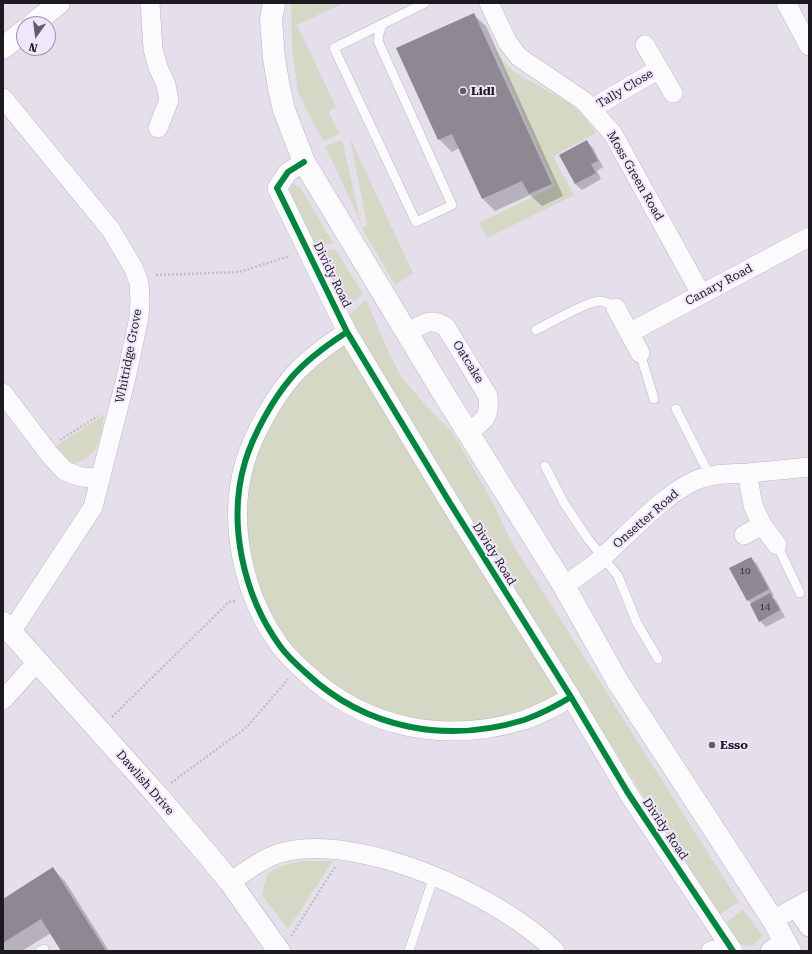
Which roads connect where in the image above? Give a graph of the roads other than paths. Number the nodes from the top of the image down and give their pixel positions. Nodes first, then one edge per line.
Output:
1 (59, 3) edge
2 (150, 3) edge
3 (425, 3) edge
4 (488, 3) edge
5 (786, 3) edge
6 (270, 9) edge
7 (43, 16) edge
8 (382, 24) junction
9 (16, 37) edge
10 (645, 45) dead end
11 (809, 46) edge
12 (3, 48) edge
13 (659, 69) junction
14 (673, 93) dead end
15 (3, 98) edge
16 (592, 110) junction
17 (158, 128) dead end
18 (304, 162) junction
19 (809, 237) edge
20 (701, 294) junction
21 (616, 308) joint
22 (536, 330) dead end
23 (347, 332) junction
24 (407, 333) junction
25 (629, 333) junction
26 (640, 353) joint
27 (3, 393) edge
28 (654, 399) dead end
29 (676, 409) dead end
30 (468, 432) junction
31 (545, 466) dead end
32 (809, 467) edge
33 (747, 473) junction
34 (710, 476) junction
35 (101, 478) junction
36 (762, 525) junction
37 (744, 535) dead end
38 (777, 545) joint
39 (603, 557) junction
40 (564, 586) junction
41 (800, 593) dead end
42 (7, 627) edge
43 (658, 659) dead end
44 (37, 662) junction
45 (571, 697) junction
46 (3, 700) edge
47 (434, 876) junction
48 (230, 882) junction
49 (803, 904) edge
50 (773, 920) junction
51 (809, 927) edge
52 (284, 944) edge
53 (781, 948) edge
54 (409, 951) edge
55 (555, 951) edge
56 (711, 951) edge
57 (728, 951) edge
58 (733, 951) edge

1 - 7 main road
2 - 17 street
3 - 8 lane
4 - 16 street, Moss Green Road
5 - 11 street
6 - 18 main road
8 - 8 lane
9 - 12 main road
10 - 13 street, Tally Close
13 - 14 street, Tally Close
13 - 16 street, Tally Close
15 - 35 street, Whitridge Grove
16 - 20 street, Moss Green Road
18 - 23 street, Dividy Road
18 - 24 main road
19 - 20 street, Canary Road
20 - 25 street, Canary Road
21 - 22 lane
21 - 25 street
23 - 45 street, Dividy Road
23 - 45 street
24 - 30 main road
24 - 30 street, Oatcake
25 - 26 street
26 - 28 lane
27 - 35 street
29 - 34 lane
30 - 40 main road
31 - 39 lane
32 - 33 street, Onsetter Road
33 - 34 street, Onsetter Road
33 - 36 street
34 - 39 street, Onsetter Road
35 - 42 street, Whitridge Grove
36 - 37 street
36 - 38 street
38 - 41 lane
39 - 40 street, Onsetter Road
39 - 43 lane
40 - 50 main road
42 - 44 main road, Dawlish Drive
44 - 46 street
44 - 48 main road, Dawlish Drive
45 - 58 street, Dividy Road
47 - 48 street
47 - 54 lane
47 - 55 street
48 - 52 main road, Dawlish Drive
49 - 50 street
49 - 51 street
50 - 53 main road
56 - 57 street

